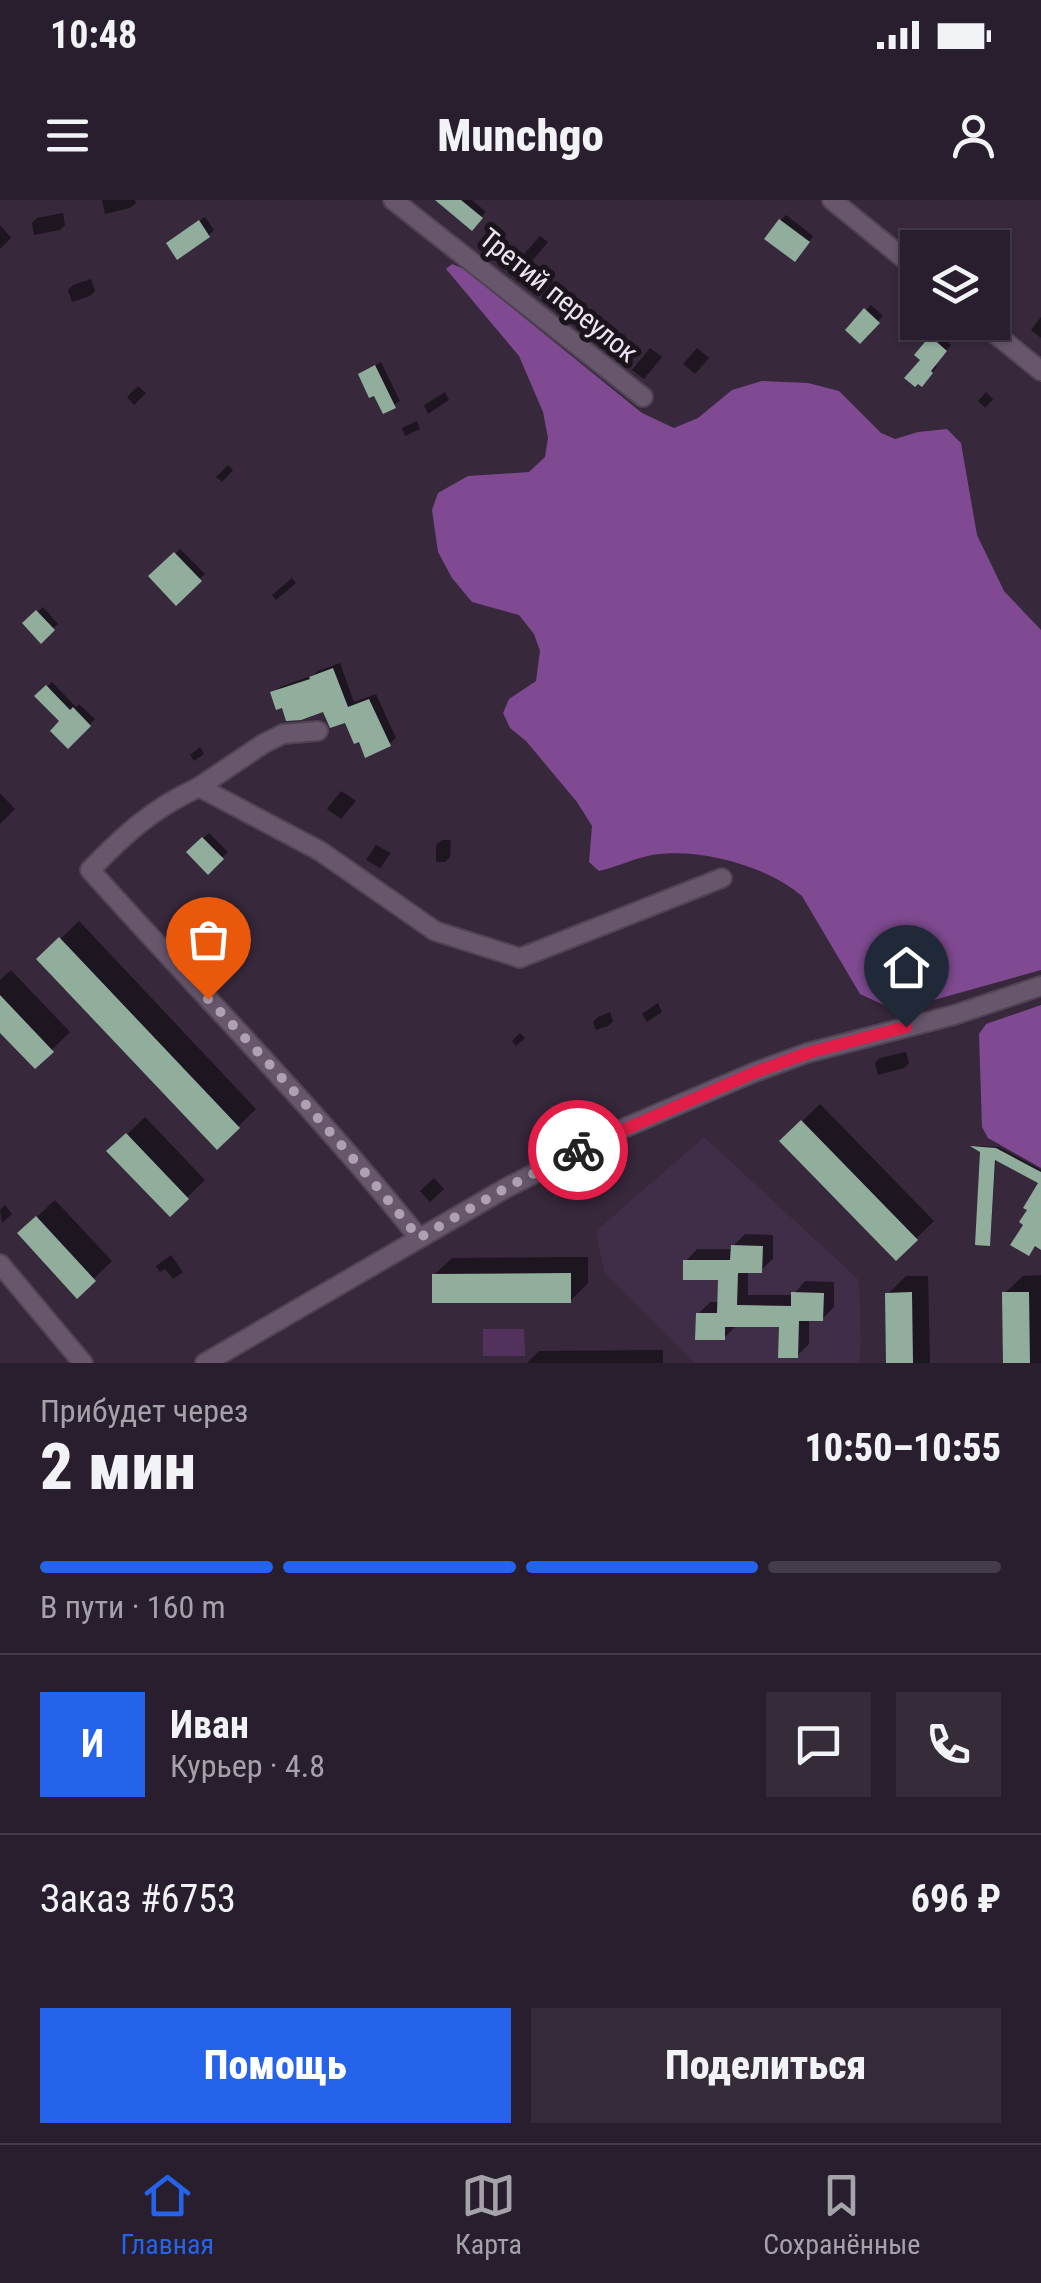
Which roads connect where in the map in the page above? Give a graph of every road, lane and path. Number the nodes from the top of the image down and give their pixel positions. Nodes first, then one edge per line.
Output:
1 (393, 200) edge
2 (832, 200) edge
3 (900, 255) edge
4 (1003, 340) edge
5 (1041, 371) edge
6 (643, 397) dead end
7 (318, 731) dead end
8 (199, 787) junction
9 (722, 878) dead end
10 (1041, 986) edge
11 (419, 1238) junction
12 (0, 1264) edge
13 (83, 1363) edge
14 (206, 1363) edge

1 - 6 street, Третий переулок
2 - 3 street
4 - 5 street
7 - 8 street
8 - 9 street
8 - 11 street
10 - 11 street
11 - 14 street
12 - 13 street

